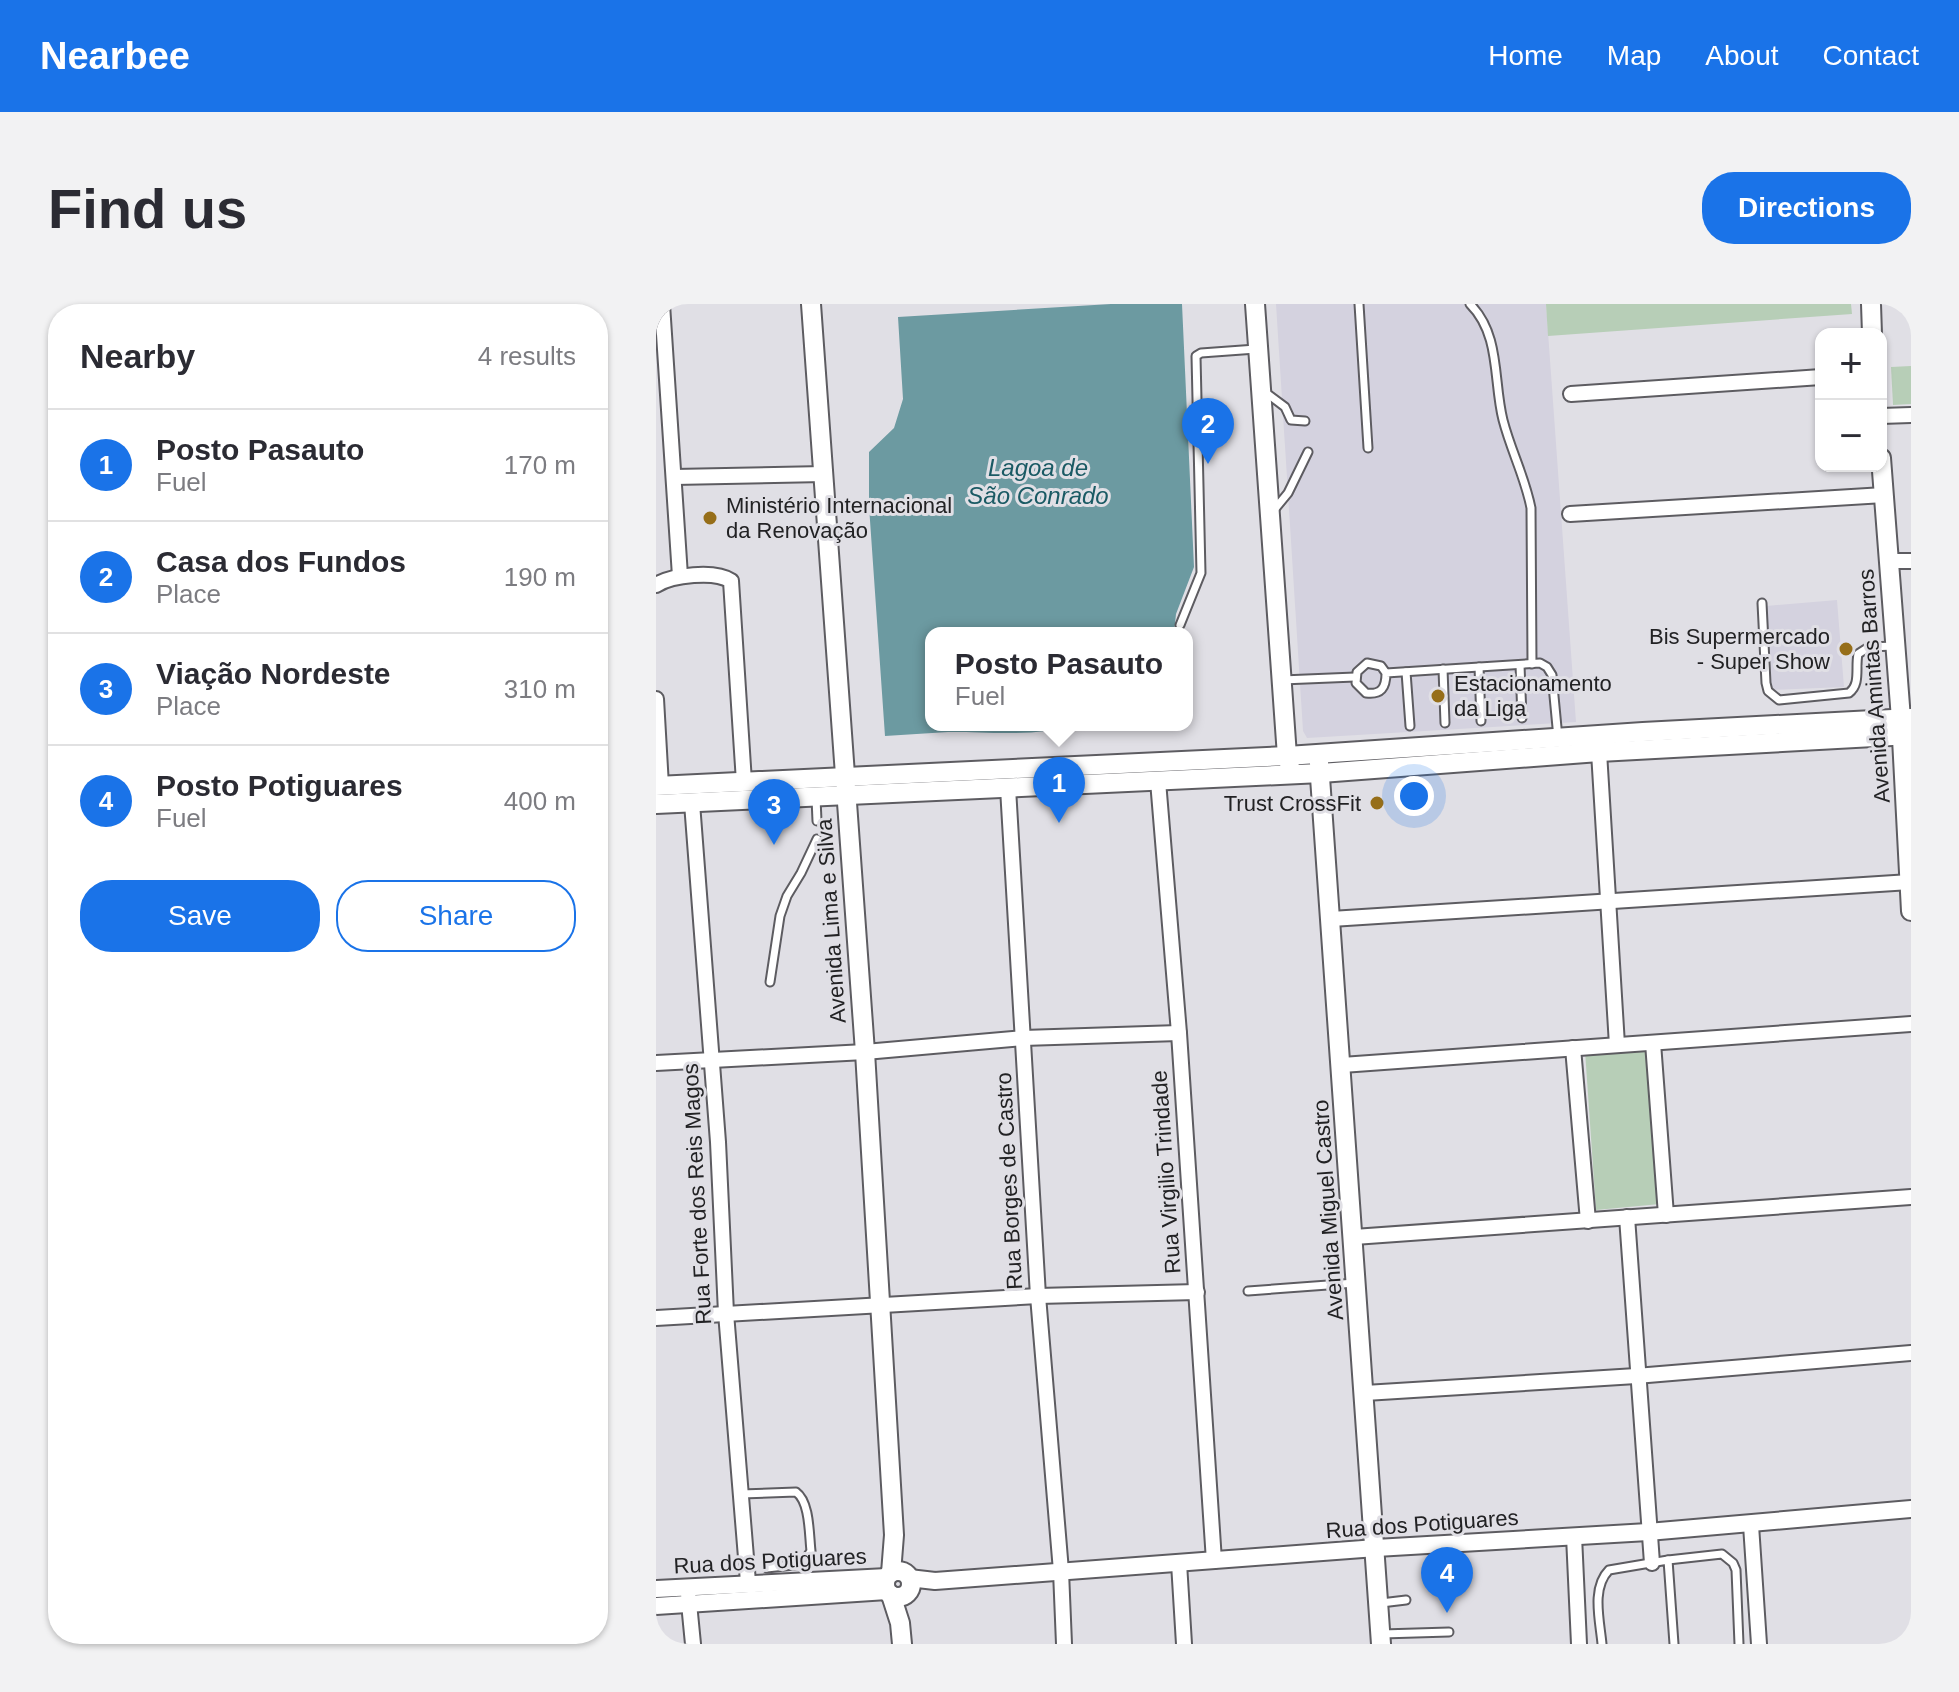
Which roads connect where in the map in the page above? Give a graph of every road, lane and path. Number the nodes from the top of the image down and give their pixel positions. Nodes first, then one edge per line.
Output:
1 (662, 304) edge
2 (811, 304) edge
3 (1255, 304) edge
4 (1359, 304) edge
5 (1470, 304) edge
6 (1871, 304) edge
7 (1480, 308) edge
8 (1872, 328) edge
9 (1258, 349) junction
10 (1815, 377) edge
11 (1261, 389) junction
12 (1571, 394) dead end
13 (1911, 415) edge
14 (1887, 416) edge
15 (1305, 421) dead end
16 (1368, 448) dead end
17 (1308, 452) dead end
18 (1882, 472) edge
19 (824, 474) junction
20 (674, 477) junction
21 (1884, 495) junction
22 (1270, 514) junction
23 (1570, 514) dead end
24 (1890, 561) junction
25 (1911, 561) edge
26 (680, 576) junction
27 (656, 585) edge
28 (1762, 603) dead end
29 (1180, 625) dead end
30 (1896, 646) junction
31 (1532, 664) junction
32 (1520, 665) junction
33 (1479, 667) junction
34 (1443, 669) junction
35 (1406, 672) junction
36 (1386, 673) junction
37 (1355, 677) junction
38 (1281, 680) junction
39 (656, 699) edge
40 (1522, 718) dead end
41 (1481, 721) dead end
42 (1445, 723) dead end
43 (1410, 726) dead end
44 (1906, 727) edge
45 (1558, 738) junction
46 (1599, 752) junction
47 (1296, 762) junction
48 (1321, 773) junction
49 (845, 777) junction
50 (1158, 781) junction
51 (744, 782) junction
52 (1008, 788) junction
53 (658, 792) edge
54 (845, 797) junction
55 (816, 798) junction
56 (692, 803) junction
57 (817, 821) dead end
58 (817, 839) dead end
59 (1910, 882) edge
60 (1609, 900) junction
61 (1911, 911) edge
62 (1331, 919) junction
63 (770, 982) dead end
64 (1911, 1024) edge
65 (1179, 1033) junction
66 (1023, 1038) junction
67 (1653, 1043) junction
68 (1617, 1045) junction
69 (1573, 1048) junction
70 (865, 1052) junction
71 (712, 1060) junction
72 (656, 1063) edge
73 (1342, 1065) junction
74 (1911, 1197) edge
75 (1666, 1215) junction
76 (1627, 1217) junction
77 (1588, 1221) junction
78 (1354, 1237) junction
79 (1357, 1282) junction
80 (1248, 1291) dead end
81 (1197, 1292) junction
82 (1038, 1296) junction
83 (879, 1304) junction
84 (726, 1313) junction
85 (656, 1318) edge
86 (1911, 1353) edge
87 (1636, 1376) junction
88 (1365, 1393) junction
89 (741, 1494) junction
90 (1911, 1509) edge
91 (1751, 1525) junction
92 (1648, 1532) junction
93 (1574, 1536) junction
94 (1455, 1543) junction
95 (1376, 1548) junction
96 (1668, 1560) junction
97 (1214, 1561) junction
98 (1179, 1563) junction
99 (1652, 1563) junction
100 (1449, 1566) dead end
101 (767, 1568) dead end
102 (1061, 1571) junction
103 (748, 1582) junction
104 (898, 1584) junction
105 (656, 1589) edge
106 (689, 1595) junction
107 (1406, 1600) dead end
108 (1378, 1603) junction
109 (656, 1606) edge
110 (1449, 1632) dead end
111 (1380, 1639) edge
112 (693, 1644) edge
113 (902, 1644) edge
114 (1064, 1644) edge
115 (1184, 1644) edge
116 (1579, 1644) edge
117 (1602, 1644) edge
118 (1674, 1644) edge
119 (1739, 1644) edge
120 (1759, 1644) edge

1 - 20 street
2 - 19 main road, Avenida Lima e Silva
3 - 9 main road
4 - 16 lane
5 - 7 lane
6 - 8 main road
7 - 31 lane
9 - 11 main road
9 - 29 lane
10 - 12 street
11 - 15 lane
11 - 22 main road
13 - 14 street
17 - 22 lane
18 - 21 main road, Avenida Amintas Barros
19 - 20 street
19 - 49 main road, Avenida Lima e Silva
20 - 26 street
21 - 23 street
21 - 24 main road, Avenida Amintas Barros
22 - 38 main road
24 - 25 street
24 - 30 main road, Avenida Amintas Barros
26 - 27 street
26 - 51 street
28 - 30 lane
30 - 44 main road, Avenida Amintas Barros
31 - 32 lane
31 - 45 lane
32 - 33 lane
32 - 40 lane
33 - 34 lane
33 - 41 lane
34 - 35 lane
34 - 42 lane
35 - 36 lane
35 - 43 lane
36 - 37 lane
36 - 37 lane
37 - 38 lane
38 - 47 main road
39 - 53 street
44 - 45 main road
44 - 46 main road
44 - 59 main road, Avenida Amintas Barros
45 - 47 main road
46 - 48 main road
46 - 60 street
47 - 48 main road
47 - 49 main road
47 - 50 main road
48 - 62 main road, Avenida Miguel Castro
49 - 51 main road
49 - 54 main road, Avenida Lima e Silva
50 - 52 main road
50 - 65 street, Rua Virgilio Trindade
51 - 53 main road
52 - 54 main road
52 - 66 street, Rua Borges de Castro
53 - 56 main road
54 - 55 main road
54 - 70 main road, Avenida Lima e Silva
55 - 56 main road
55 - 57 lane
56 - 71 street, Rua Forte dos Reis Magos
58 - 63 lane
59 - 60 street
59 - 61 main road, Avenida Amintas Barros
60 - 62 street
60 - 68 street
62 - 73 main road, Avenida Miguel Castro
64 - 67 street
65 - 66 street
65 - 81 street, Rua Virgilio Trindade
66 - 70 street
66 - 82 street, Rua Borges de Castro
67 - 68 street
67 - 75 street
68 - 69 street
69 - 73 street
69 - 77 street
70 - 71 street
70 - 83 main road, Avenida Lima e Silva
71 - 72 street
71 - 84 street, Rua Forte dos Reis Magos
73 - 78 main road, Avenida Miguel Castro
74 - 75 street
75 - 76 street
76 - 77 street
76 - 87 street
77 - 78 street
78 - 79 main road, Avenida Miguel Castro
79 - 80 lane
79 - 88 main road, Avenida Miguel Castro
81 - 82 street
81 - 97 street, Rua Virgilio Trindade
82 - 83 street
82 - 102 street, Rua Borges de Castro
83 - 84 street
83 - 104 main road, Avenida Lima e Silva
84 - 85 street
84 - 89 street, Rua Forte dos Reis Magos
86 - 87 street
87 - 88 street
87 - 92 street
88 - 95 main road, Avenida Miguel Castro
89 - 101 lane
89 - 103 street, Rua Forte dos Reis Magos
90 - 91 street, Rua dos Potiguares
91 - 92 street, Rua dos Potiguares
91 - 120 street
92 - 93 street, Rua dos Potiguares
92 - 99 street
93 - 94 street, Rua dos Potiguares
93 - 116 street
94 - 95 street, Rua dos Potiguares
94 - 100 lane
95 - 97 street, Rua dos Potiguares
95 - 108 main road, Avenida Miguel Castro
96 - 99 lane
96 - 118 lane
96 - 119 lane
97 - 98 street, Rua dos Potiguares
98 - 102 street, Rua dos Potiguares
98 - 115 street
99 - 117 lane
102 - 104 street, Rua dos Potiguares
102 - 114 street, Rua Borges de Castro
103 - 104 street, Rua dos Potiguares
103 - 106 street, Rua dos Potiguares
104 - 106 street, Rua dos Potiguares
104 - 113 main road, Avenida Lima e Silva
105 - 106 street, Rua dos Potiguares
106 - 109 street, Rua dos Potiguares
106 - 112 street
107 - 108 lane
108 - 111 main road, Avenida Miguel Castro
110 - 111 lane

